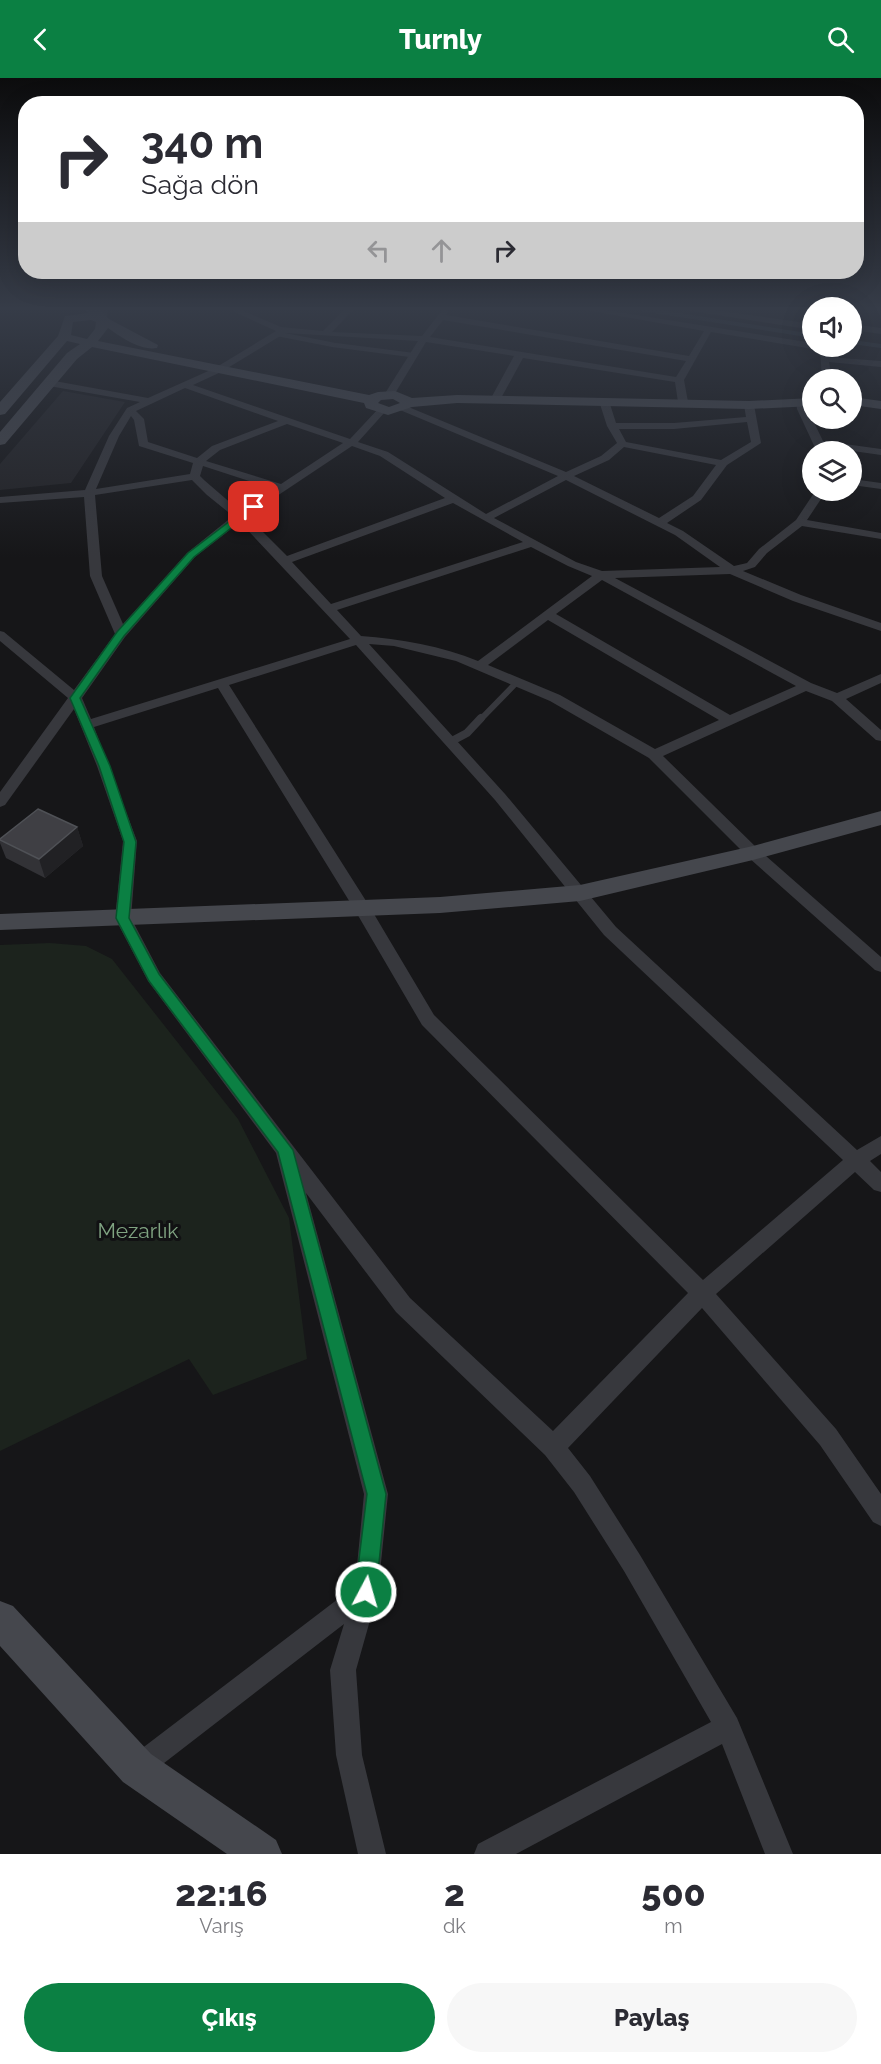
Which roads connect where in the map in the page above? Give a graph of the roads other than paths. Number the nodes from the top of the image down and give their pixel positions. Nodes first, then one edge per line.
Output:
1 (16, 392) edge
2 (41, 392) edge
3 (98, 392) edge
4 (169, 392) edge
5 (203, 392) edge
6 (330, 392) edge
7 (391, 392) edge
8 (499, 392) edge
9 (681, 392) edge
10 (389, 395) junction
11 (371, 400) junction
12 (495, 400) junction
13 (149, 401) junction
14 (604, 401) junction
15 (683, 402) junction
16 (862, 402) edge
17 (802, 403) edge
18 (405, 405) junction
19 (881, 405) edge
20 (130, 410) junction
21 (382, 410) junction
22 (0, 411) edge
23 (750, 412) junction
24 (285, 421) junction
25 (612, 426) junction
26 (0, 441) edge
27 (352, 442) junction
28 (622, 444) junction
29 (862, 450) edge
30 (881, 452) edge
31 (199, 461) junction
32 (723, 463) junction
33 (195, 476) junction
34 (566, 476) junction
35 (862, 483) edge
36 (881, 486) edge
37 (283, 488) junction
38 (89, 493) junction
39 (454, 499) junction
40 (0, 500) edge
41 (814, 501) edge
42 (240, 516) junction
43 (486, 518) junction
44 (800, 522) junction
45 (659, 524) junction
46 (881, 536) edge
47 (532, 543) junction
48 (284, 561) junction
49 (732, 570) junction
50 (601, 575) junction
51 (329, 609) junction
52 (548, 615) junction
53 (881, 627) edge
54 (121, 634) junction
55 (0, 635) edge
56 (358, 640) junction
57 (479, 666) junction
58 (881, 678) edge
59 (517, 682) junction
60 (221, 683) junction
61 (806, 686) junction
62 (75, 698) junction
63 (837, 698) junction
64 (730, 721) junction
65 (87, 725) junction
66 (881, 737) edge
67 (450, 742) junction
68 (654, 755) junction
69 (0, 802) edge
70 (881, 818) edge
71 (753, 854) junction
72 (580, 893) junction
73 (362, 908) junction
74 (123, 918) junction
75 (0, 922) edge
76 (881, 966) edge
77 (881, 1144) edge
78 (285, 1150) junction
79 (856, 1160) junction
80 (881, 1184) edge
81 (702, 1293) junction
82 (552, 1447) junction
83 (881, 1514) edge
84 (366, 1592) junction
85 (5, 1635) edge
86 (728, 1727) junction
87 (137, 1768) junction
88 (262, 1854) edge
89 (372, 1854) edge
90 (488, 1854) edge
91 (779, 1854) edge

1 - 22 street
2 - 26 street
3 - 13 street
4 - 13 street
5 - 24 street
6 - 11 street
7 - 10 street
8 - 12 street
9 - 15 street
10 - 11 street
10 - 18 street
11 - 21 street
12 - 14 street
12 - 18 street
13 - 20 street
14 - 15 street
14 - 25 street
15 - 23 street
16 - 19 street
17 - 23 street
18 - 21 street
18 - 34 street
20 - 31 street
20 - 38 street
21 - 27 street
23 - 25 street
23 - 32 street
24 - 27 street
24 - 31 street
25 - 28 street
27 - 37 street
27 - 39 street
28 - 32 street
28 - 34 street
29 - 30 street
31 - 33 street
31 - 37 street
32 - 45 street
33 - 38 street
33 - 42 street
34 - 43 street
34 - 45 street
35 - 36 street
37 - 42 street
38 - 40 street
38 - 54 street
39 - 43 street
39 - 48 street
41 - 44 street
42 - 48 street
42 - 54 street
43 - 47 street
44 - 46 street
44 - 49 street
45 - 49 street
47 - 50 street
47 - 51 street
48 - 51 street
49 - 50 street
49 - 53 street
50 - 52 street
50 - 61 street
51 - 56 street
52 - 57 street
52 - 64 street
54 - 62 street
55 - 62 street
56 - 57 street
56 - 60 street
56 - 67 street
57 - 59 street
58 - 63 street
59 - 67 lane
59 - 68 street
60 - 65 street
60 - 73 street
61 - 63 street
61 - 64 street
62 - 65 street
62 - 69 street
63 - 66 street
64 - 68 street
65 - 74 street
67 - 72 street
68 - 71 street
70 - 71 street
71 - 72 street
71 - 76 street
72 - 73 street
72 - 79 street
73 - 74 street
73 - 81 street
74 - 75 street
74 - 78 street
77 - 79 street
78 - 82 street
78 - 84 street
79 - 80 street
79 - 81 street
81 - 82 street
81 - 83 street
82 - 86 street
84 - 87 street
84 - 89 street
85 - 87 street
86 - 90 street
86 - 91 street
87 - 88 street

